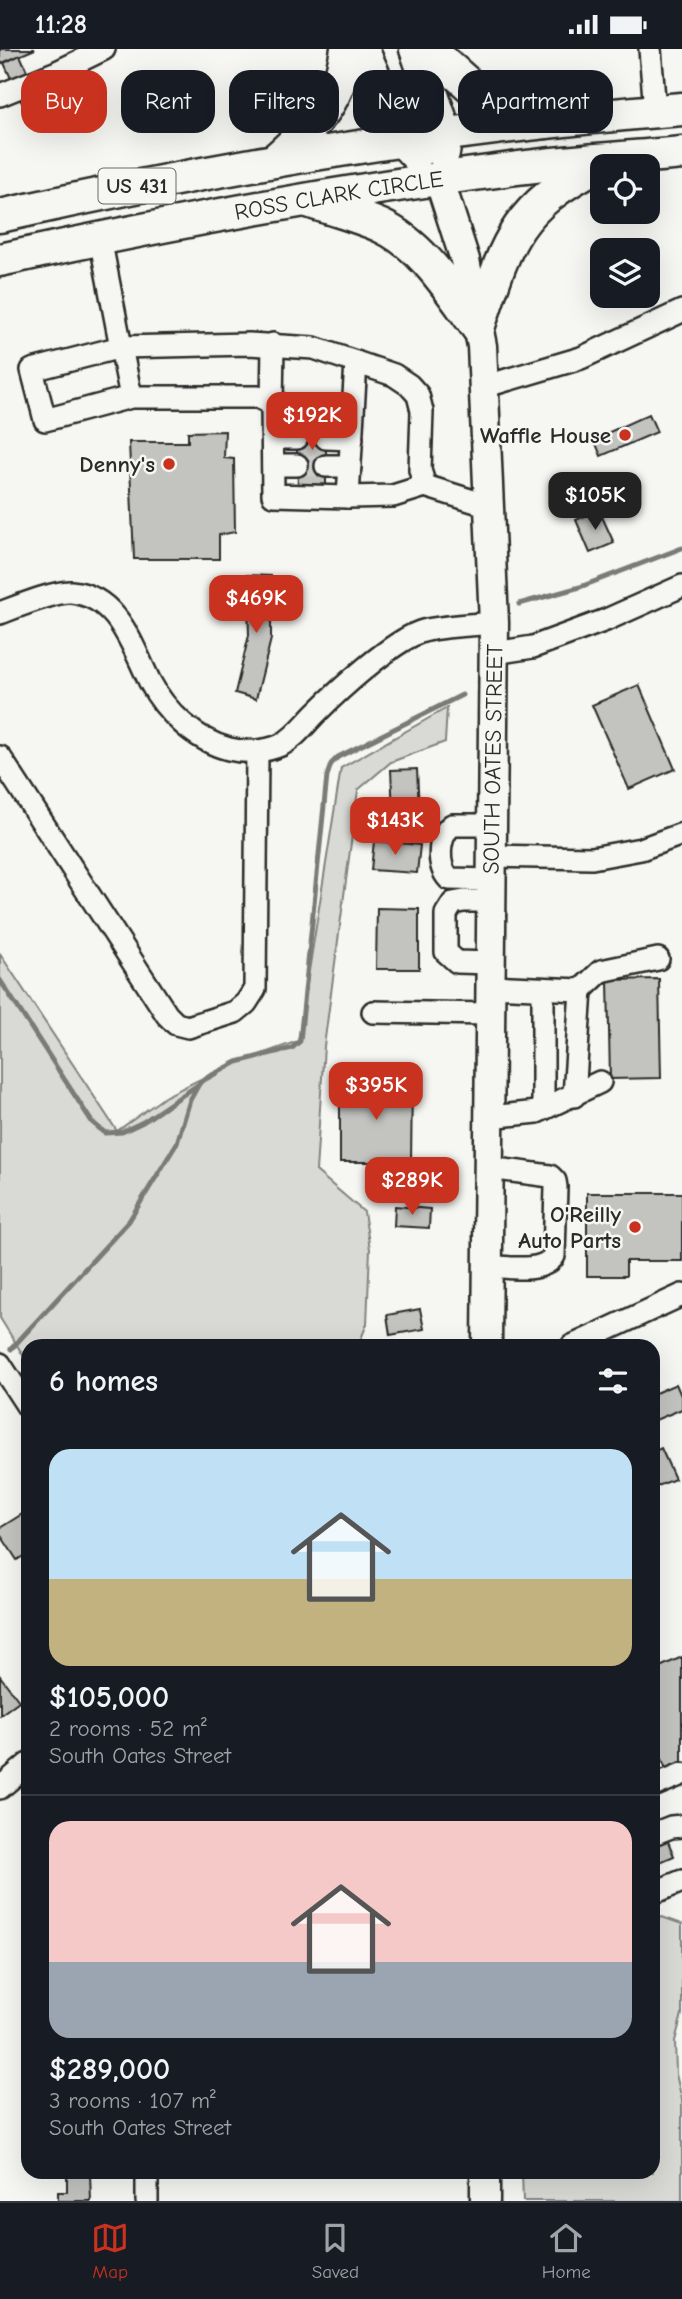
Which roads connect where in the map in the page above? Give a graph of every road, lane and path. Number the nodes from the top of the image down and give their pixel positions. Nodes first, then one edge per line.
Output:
1 (103, 49) edge
2 (347, 49) edge
3 (362, 49) edge
4 (416, 49) edge
5 (429, 49) edge
6 (650, 49) edge
7 (60, 70) edge
8 (458, 75) edge
9 (21, 87) edge
10 (0, 95) edge
11 (669, 110) edge
12 (613, 116) edge
13 (463, 133) edge
14 (446, 135) junction
15 (403, 141) junction
16 (682, 153) edge
17 (660, 155) edge
18 (274, 160) junction
19 (590, 161) edge
20 (590, 169) edge
21 (439, 179) junction
22 (303, 200) junction
23 (0, 216) edge
24 (100, 237) junction
25 (0, 260) edge
26 (682, 311) edge
27 (478, 328) junction
28 (273, 344) junction
29 (121, 347) junction
30 (356, 362) junction
31 (483, 387) junction
32 (131, 397) junction
33 (272, 404) junction
34 (353, 410) junction
35 (274, 438) junction
36 (297, 438) tunnel mouth
37 (326, 439) tunnel mouth
38 (352, 439) junction
39 (273, 465) junction
40 (298, 465) tunnel mouth
41 (326, 466) tunnel mouth
42 (350, 466) junction
43 (425, 486) junction
44 (348, 496) junction
45 (488, 506) junction
46 (682, 586) edge
47 (0, 613) edge
48 (494, 623) junction
49 (494, 653) junction
50 (257, 752) junction
51 (0, 758) edge
52 (492, 825) junction
53 (682, 834) edge
54 (492, 879) junction
55 (658, 960) dead end
56 (491, 974) junction
57 (543, 989) junction
58 (581, 990) junction
59 (373, 1012) dead end
60 (490, 1014) junction
61 (600, 1083) dead end
62 (574, 1096) junction
63 (544, 1109) junction
64 (490, 1117) junction
65 (489, 1168) junction
66 (488, 1266) junction
67 (682, 1294) edge
68 (487, 1339) edge
69 (587, 1339) edge
70 (0, 1364) edge
71 (21, 1396) edge
72 (21, 1770) edge
73 (682, 1774) edge
74 (660, 1781) edge
75 (0, 1788) edge
76 (682, 1826) edge
77 (660, 1831) edge
78 (682, 1881) edge
79 (660, 1890) edge
80 (147, 2179) edge
81 (485, 2179) edge
82 (147, 2201) edge
83 (485, 2201) edge

1 - 7 street
2 - 18 highway
3 - 15 highway, SOUTH OATES STREET
4 - 14 highway, SOUTH OATES STREET
5 - 8 highway
6 - 11 street
9 - 10 street
11 - 12 highway, ROSS CLARK CIRCLE
13 - 14 highway, ROSS CLARK CIRCLE
14 - 15 highway, ROSS CLARK CIRCLE
14 - 21 highway, SOUTH OATES STREET
15 - 18 highway, ROSS CLARK CIRCLE / US 431
15 - 21 highway, SOUTH OATES STREET
16 - 17 highway, ROSS CLARK CIRCLE
18 - 23 highway, ROSS CLARK CIRCLE / US 431
19 - 21 highway, ROSS CLARK CIRCLE
20 - 27 highway
21 - 22 highway, ROSS CLARK CIRCLE / US 431
21 - 27 main road, SOUTH OATES STREET
22 - 24 highway, ROSS CLARK CIRCLE / US 431
22 - 27 highway
24 - 25 highway, ROSS CLARK CIRCLE / US 431
24 - 29 street
26 - 31 street
27 - 31 main road, SOUTH OATES STREET
28 - 29 street
28 - 30 street
28 - 33 street
29 - 32 street
29 - 32 street
30 - 34 street
30 - 43 street
31 - 45 main road, SOUTH OATES STREET
32 - 33 street
33 - 34 street
33 - 35 street
34 - 38 street
35 - 36 street
35 - 39 street
37 - 38 street
38 - 42 street
39 - 40 street
39 - 44 street
41 - 42 street
42 - 44 street
43 - 44 street
43 - 45 street
45 - 48 main road, SOUTH OATES STREET
46 - 49 street
47 - 50 street
48 - 49 main road, SOUTH OATES STREET
48 - 50 street
49 - 52 main road, SOUTH OATES STREET
50 - 51 street
52 - 54 main road, SOUTH OATES STREET
52 - 54 street
53 - 54 street
54 - 56 main road, SOUTH OATES STREET
54 - 56 street
55 - 58 street
56 - 57 street
56 - 60 main road, SOUTH OATES STREET
57 - 58 street
57 - 63 street
58 - 62 street
59 - 60 street
60 - 64 main road, SOUTH OATES STREET
61 - 62 street
62 - 63 street
63 - 64 street
64 - 65 main road, SOUTH OATES STREET
65 - 66 main road, SOUTH OATES STREET
65 - 66 street
66 - 68 main road, SOUTH OATES STREET
67 - 69 street
70 - 71 street
72 - 75 street
73 - 74 street
76 - 77 street
78 - 79 street
80 - 82 street
81 - 83 main road

